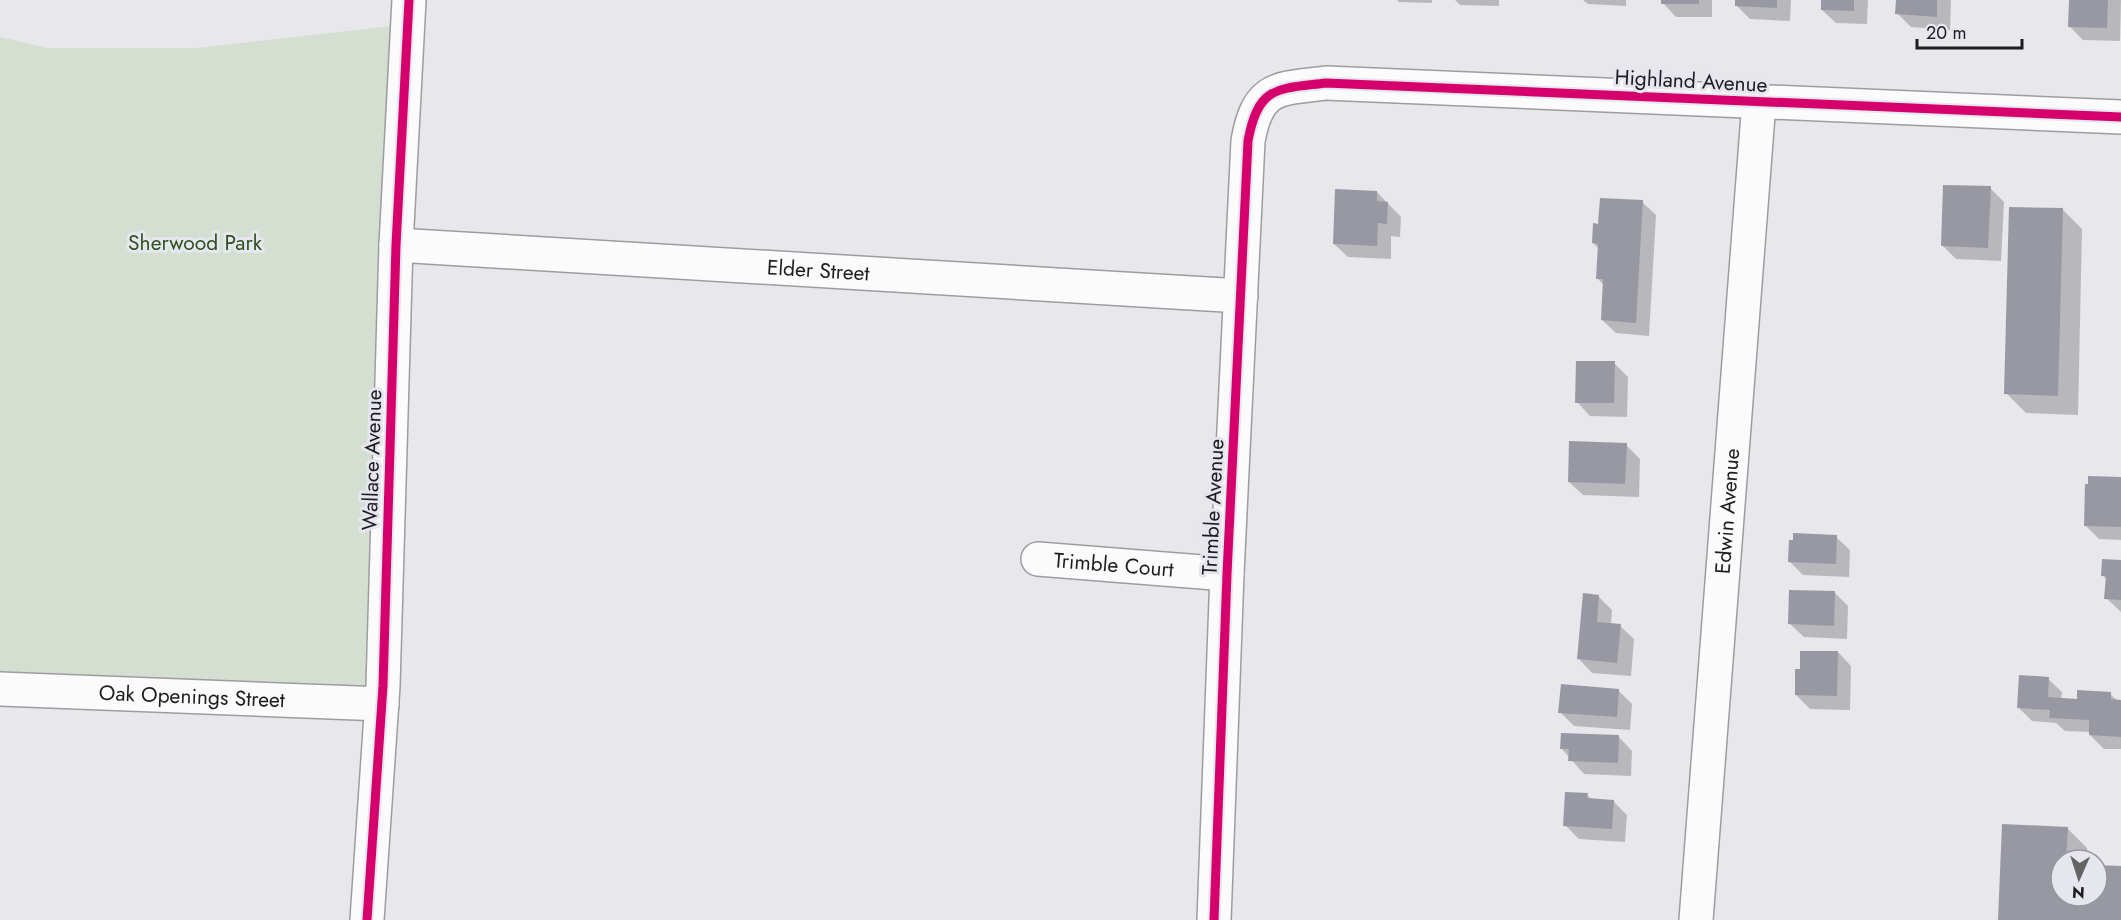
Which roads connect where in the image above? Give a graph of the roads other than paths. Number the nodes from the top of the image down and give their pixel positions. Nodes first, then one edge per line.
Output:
1 (410, 0) edge
2 (1264, 100) joint
3 (1759, 102) junction
4 (2121, 117) edge
5 (396, 245) junction
6 (1241, 296) junction
7 (1038, 559) dead end
8 (1227, 574) junction
9 (0, 689) edge
10 (382, 704) junction
11 (367, 920) edge
12 (1214, 920) edge
13 (1696, 920) edge

1 - 5 street, Wallace Avenue
2 - 3 street, Highland Avenue
2 - 6 street, Trimble Avenue
3 - 4 street, Highland Avenue
3 - 13 street, Edwin Avenue
5 - 6 street, Elder Street
5 - 10 street, Wallace Avenue
6 - 8 street, Trimble Avenue
7 - 8 street, Trimble Court
8 - 12 street, Trimble Avenue
9 - 10 street, Oak Openings Street
10 - 11 street, Wallace Avenue

